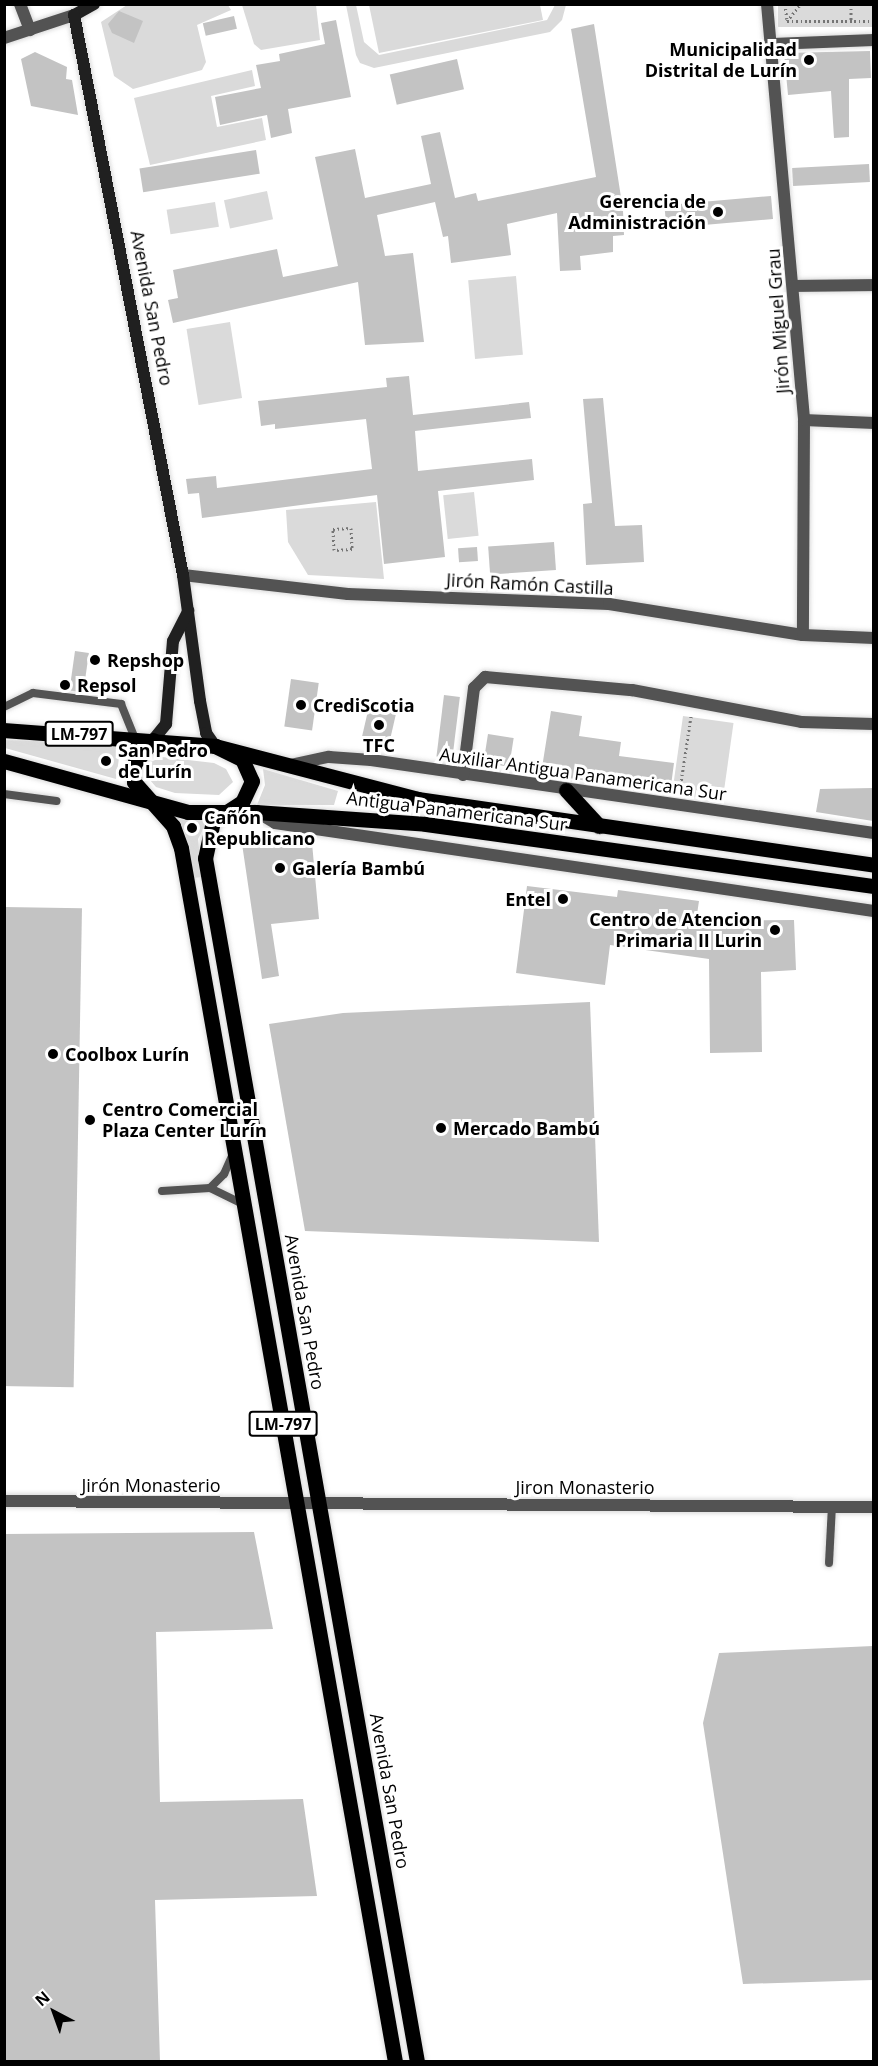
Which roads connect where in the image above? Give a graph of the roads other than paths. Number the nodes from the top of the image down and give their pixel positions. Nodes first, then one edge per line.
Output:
1 (20, 4) edge
2 (94, 4) edge
3 (767, 4) edge
4 (74, 15) junction
5 (30, 30) junction
6 (4, 38) edge
7 (873, 40) edge
8 (771, 44) junction
9 (873, 285) edge
10 (795, 286) junction
11 (804, 420) junction
12 (873, 423) edge
13 (183, 575) junction
14 (188, 610) junction
15 (803, 635) junction
16 (873, 638) edge
17 (4, 707) edge
18 (873, 723) edge
19 (4, 730) edge
20 (135, 738) junction
21 (153, 740) junction
22 (215, 746) junction
23 (4, 761) edge
24 (288, 766) junction
25 (463, 775) junction
26 (566, 790) junction
27 (4, 794) edge
28 (147, 798) junction
29 (57, 801) dead end
30 (256, 812) junction
31 (222, 813) junction
32 (599, 826) junction
33 (873, 833) edge
34 (873, 865) edge
35 (873, 886) edge
36 (873, 910) edge
37 (234, 1151) junction
38 (210, 1188) junction
39 (162, 1191) dead end
40 (241, 1203) junction
41 (4, 1501) edge
42 (298, 1504) junction
43 (831, 1506) junction
44 (321, 1507) junction
45 (873, 1507) edge
46 (829, 1563) dead end
47 (395, 2061) edge
48 (417, 2061) edge

1 - 5 street
2 - 4 street
3 - 8 street, Jirón Miguel Grau
4 - 5 street
4 - 13 street, Avenida San Pedro
5 - 6 street
7 - 8 street
8 - 10 street, Jirón Miguel Grau
9 - 10 street
10 - 11 street, Jirón Miguel Grau
11 - 12 street
11 - 15 street, Jirón Miguel Grau
13 - 14 street, Avenida San Pedro
13 - 15 street, Jirón Ramón Castilla
14 - 21 street
14 - 22 street, Avenida San Pedro
15 - 16 street, Jirón Ramón Castilla
17 - 20 lane
18 - 25 street
19 - 20 main road, Antigua Panamericana Sur / LM-797
20 - 21 main road, Antigua Panamericana Sur / LM-797
21 - 22 main road, Antigua Panamericana Sur / LM-797
21 - 28 main road, LM-797
22 - 24 main road, Antigua Panamericana Sur
22 - 31 main road, Avenida San Pedro / LM-797
23 - 28 main road, Antigua Panamericana Sur / LM-797
24 - 25 street, Auxiliar Antigua Panamericana Sur
24 - 32 main road, Antigua Panamericana Sur
25 - 26 street, Auxiliar Antigua Panamericana Sur
26 - 32 main road
26 - 33 street, Auxiliar Antigua Panamericana Sur
27 - 29 lane
28 - 31 main road, Antigua Panamericana Sur / LM-797
28 - 37 main road, LM-797
30 - 31 main road, Antigua Panamericana Sur
30 - 35 main road, Antigua Panamericana Sur
30 - 36 street
31 - 44 main road, Avenida San Pedro / LM-797
32 - 34 main road, Antigua Panamericana Sur
37 - 38 lane
37 - 40 main road, LM-797
38 - 39 lane
38 - 40 lane
40 - 42 main road, LM-797
41 - 42 street, Jirón Monasterio
42 - 44 street, Jiron Monasterio
42 - 47 main road, LM-797
43 - 44 street, Jiron Monasterio
43 - 45 street, Jiron Monasterio
43 - 46 lane
44 - 48 main road, Avenida San Pedro / LM-797

